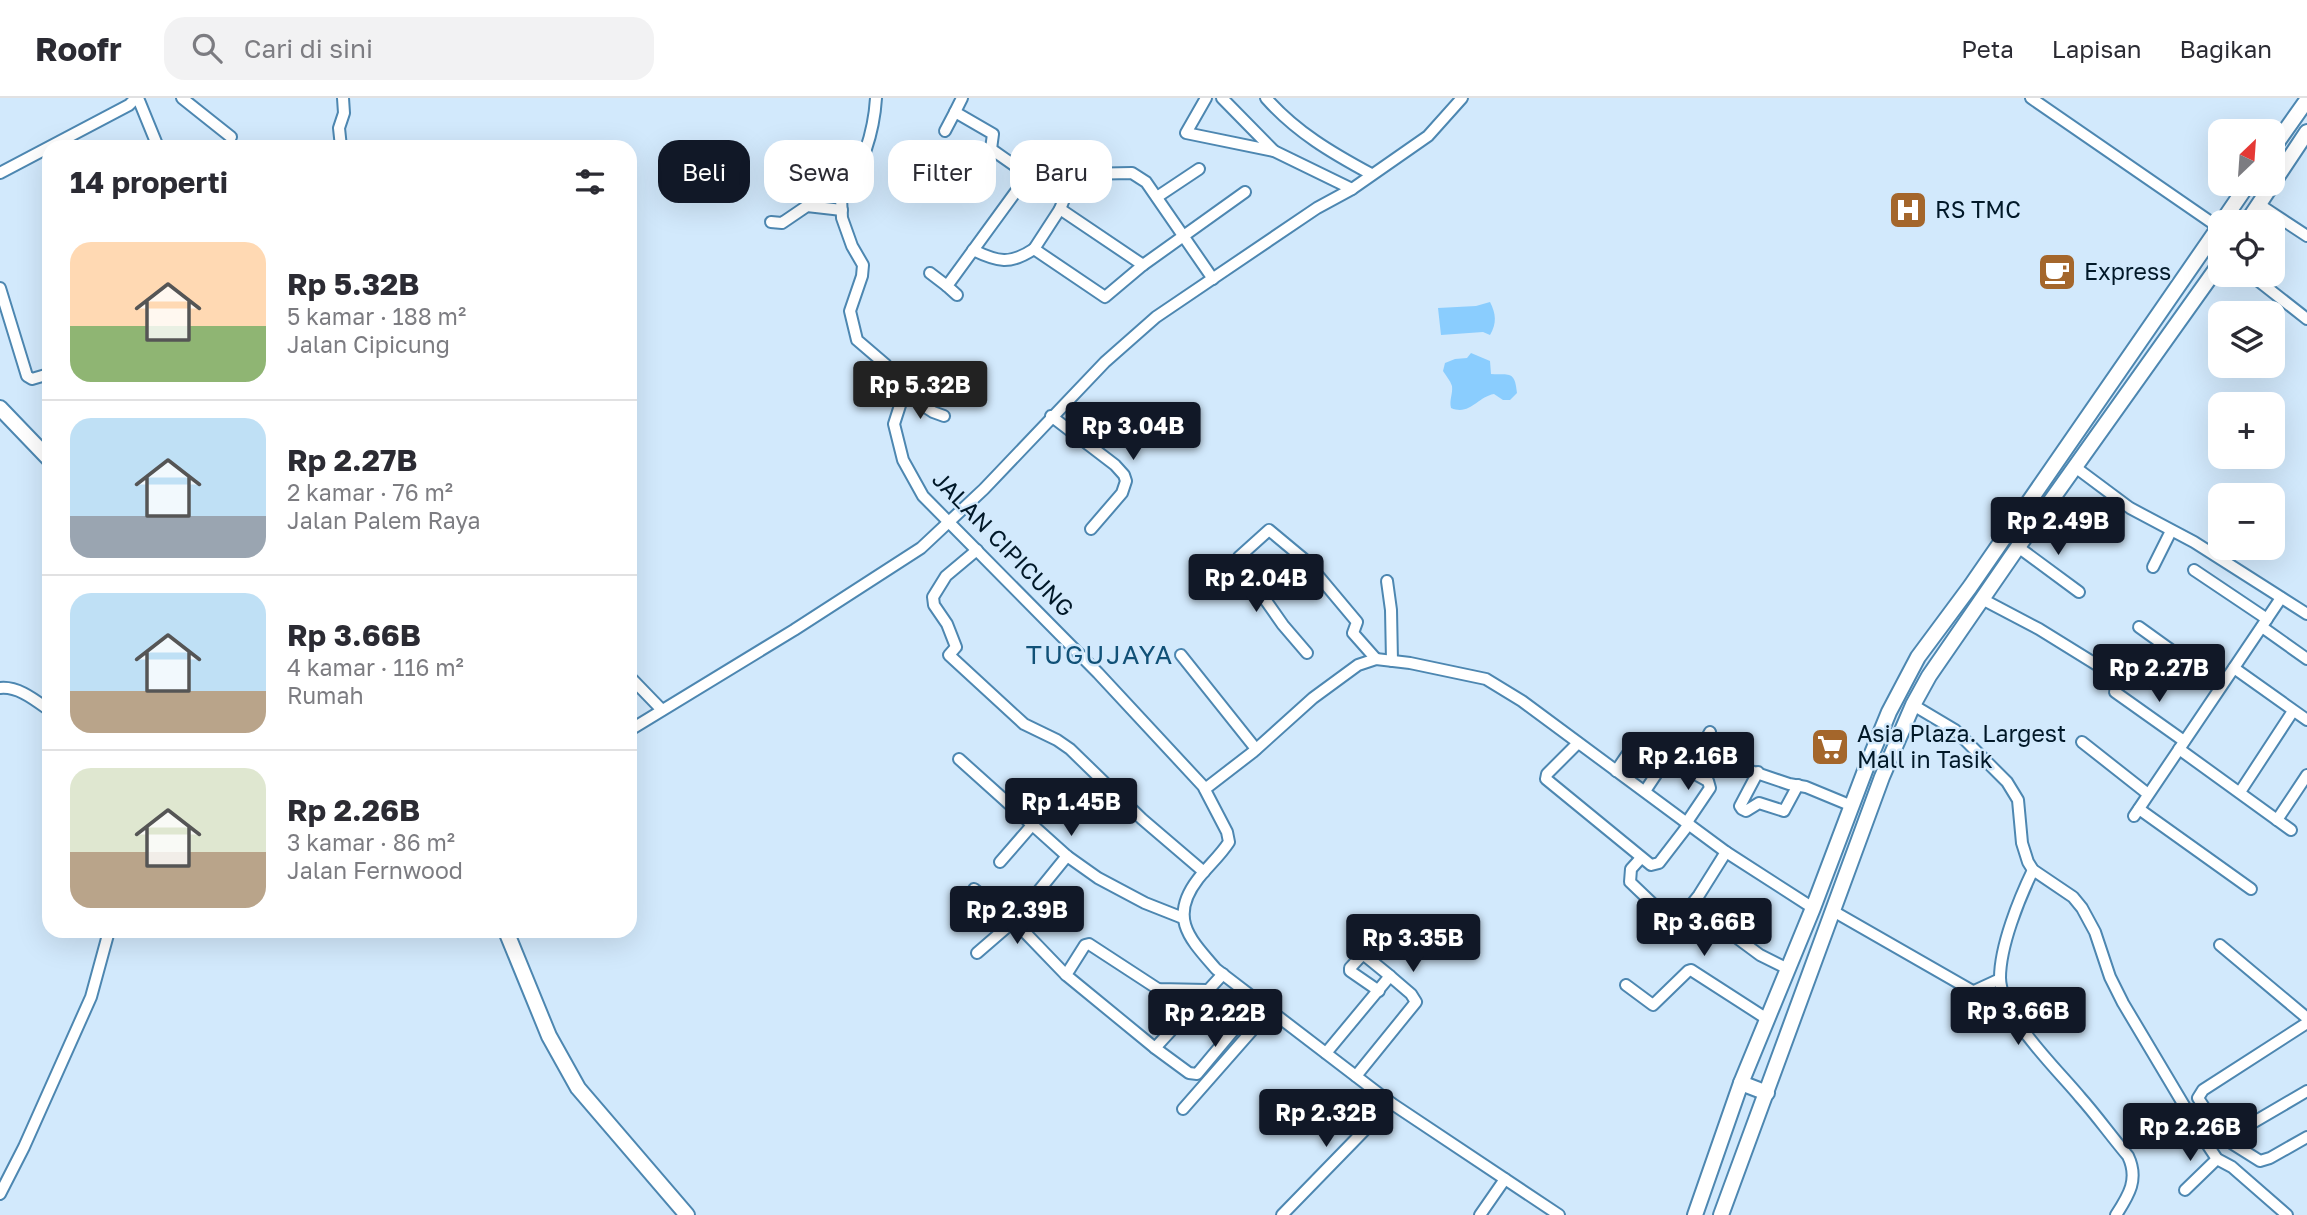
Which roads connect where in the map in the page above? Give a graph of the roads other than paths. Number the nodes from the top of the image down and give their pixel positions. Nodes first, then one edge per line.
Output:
1 (137, 98) edge
2 (182, 98) edge
3 (343, 98) edge
4 (962, 98) edge
5 (1206, 98) edge
6 (1222, 98) edge
7 (1265, 98) edge
8 (1462, 98) edge
9 (2031, 98) edge
10 (874, 99) edge
11 (2306, 103) edge
12 (955, 112) junction
13 (1249, 127) junction
14 (2286, 130) edge
15 (945, 131) dead end
16 (2307, 132) edge
17 (231, 137) dead end
18 (63, 140) edge
19 (155, 140) edge
20 (340, 140) edge
21 (991, 140) edge
22 (1237, 144) junction
23 (42, 151) edge
24 (1274, 151) junction
25 (1199, 169) dead end
26 (0, 173) edge
27 (1112, 173) edge
28 (1371, 174) junction
29 (1352, 189) junction
30 (1245, 192) dead end
31 (1157, 197) junction
32 (1010, 200) edge
33 (1062, 203) edge
34 (2260, 205) junction
35 (1060, 209) junction
36 (842, 210) junction
37 (2256, 210) edge
38 (2208, 216) edge
39 (771, 222) dead end
40 (2307, 236) edge
41 (1184, 237) junction
42 (2208, 244) edge
43 (1034, 248) junction
44 (973, 250) junction
45 (1143, 265) junction
46 (930, 273) dead end
47 (1213, 279) junction
48 (2208, 280) edge
49 (947, 286) junction
50 (2266, 287) edge
51 (0, 288) edge
52 (957, 295) dead end
53 (2307, 319) edge
54 (42, 376) edge
55 (2109, 385) junction
56 (904, 393) junction
57 (2124, 396) junction
58 (0, 408) edge
59 (944, 416) dead end
60 (1051, 416) junction
61 (42, 452) edge
62 (2075, 467) junction
63 (2050, 471) junction
64 (2064, 482) junction
65 (948, 522) junction
66 (1091, 529) dead end
67 (2171, 531) junction
68 (2018, 547) junction
69 (977, 550) junction
70 (2153, 567) dead end
71 (2194, 570) dead end
72 (1387, 581) dead end
73 (2080, 592) dead end
74 (2281, 598) junction
75 (1982, 599) junction
76 (2307, 614) edge
77 (2264, 623) junction
78 (2139, 627) dead end
79 (1931, 640) junction
80 (1307, 653) dead end
81 (1944, 654) junction
82 (1181, 655) dead end
83 (1376, 659) junction
84 (2307, 659) edge
85 (1392, 661) junction
86 (2102, 668) dead end
87 (2234, 668) junction
88 (637, 684) edge
89 (2221, 686) junction
90 (0, 688) edge
91 (2115, 692) dead end
92 (42, 705) edge
93 (1913, 705) junction
94 (662, 710) junction
95 (2293, 711) junction
96 (2307, 720) edge
97 (637, 726) edge
98 (1710, 732) dead end
99 (2082, 742) dead end
100 (1578, 743) junction
101 (2182, 745) junction
102 (1633, 746) dead end
103 (1702, 748) junction
104 (1256, 749) junction
105 (959, 759) dead end
106 (1690, 770) junction
107 (1616, 771) junction
108 (1758, 772) junction
109 (2307, 775) edge
110 (1798, 785) junction
111 (1205, 789) junction
112 (1858, 789) junction
113 (1645, 791) junction
114 (2239, 792) junction
115 (2148, 794) junction
116 (1874, 800) junction
117 (1852, 806) junction
118 (2277, 820) junction
119 (1688, 823) junction
120 (1032, 824) junction
121 (2291, 830) dead end
122 (1726, 852) junction
123 (1067, 856) junction
124 (1641, 858) junction
125 (1000, 862) dead end
126 (2033, 870) junction
127 (1204, 872) junction
128 (974, 889) dead end
129 (2251, 889) dead end
130 (1813, 908) junction
131 (1833, 911) junction
132 (1706, 915) dead end
133 (1183, 918) junction
134 (1014, 921) junction
135 (107, 938) edge
136 (509, 938) edge
137 (2220, 945) dead end
138 (976, 953) dead end
139 (1788, 969) junction
140 (1223, 974) junction
141 (1066, 975) junction
142 (1391, 976) junction
143 (2000, 979) junction
144 (1626, 985) dead end
145 (1158, 989) junction
146 (1206, 990) junction
147 (1974, 991) junction
148 (1379, 992) junction
149 (1258, 1001) junction
150 (1270, 1010) junction
151 (2011, 1013) junction
152 (1182, 1017) junction
153 (2307, 1018) edge
154 (1767, 1019) junction
155 (2307, 1023) edge
156 (1156, 1048) junction
157 (1326, 1053) junction
158 (1356, 1076) junction
159 (1741, 1083) junction
160 (2307, 1091) edge
161 (1767, 1093) junction
162 (1391, 1103) junction
163 (1184, 1109) dead end
164 (2307, 1137) edge
165 (2225, 1139) junction
166 (2217, 1159) junction
167 (1505, 1179) junction
168 (2185, 1190) dead end
169 (0, 1194) edge
170 (687, 1215) edge
171 (1282, 1215) edge
172 (1480, 1215) edge
173 (1559, 1215) edge
174 (1695, 1215) edge
175 (1721, 1215) edge
176 (2116, 1215) edge
177 (2287, 1215) edge

1 - 18 street
1 - 19 street
2 - 17 street
3 - 20 street
4 - 12 street
5 - 22 street
6 - 13 street
7 - 28 street
8 - 28 street
9 - 38 street
10 - 36 street
11 - 14 main road
12 - 15 street
12 - 21 street
13 - 22 street
13 - 24 street
16 - 34 main road
22 - 24 street
23 - 26 street
24 - 29 street
25 - 31 street
27 - 31 street
28 - 29 street
29 - 47 street
30 - 41 street
31 - 41 street
32 - 44 street
33 - 35 street
34 - 37 main road
34 - 40 street
35 - 43 street
35 - 45 street
36 - 39 street
36 - 56 street
41 - 45 street
41 - 47 street
42 - 55 main road
43 - 44 street
43 - 45 street
44 - 49 street
46 - 49 street
47 - 60 street
48 - 57 main road
49 - 52 street
50 - 53 street
51 - 54 street
55 - 57 main road
55 - 63 main road
56 - 59 street
56 - 65 street, JALAN CIPICUNG
57 - 62 main road
58 - 61 main road
60 - 65 street
60 - 66 street
62 - 64 main road
62 - 67 street
63 - 64 main road
63 - 79 main road
64 - 68 main road
65 - 69 street, JALAN CIPICUNG
65 - 94 street
67 - 70 street
67 - 74 street
68 - 73 street
68 - 75 main road
69 - 111 street, JALAN CIPICUNG
69 - 127 street
71 - 77 street
72 - 85 street
74 - 76 street
74 - 77 street
75 - 81 main road
75 - 86 street
77 - 84 street
77 - 87 street
78 - 89 street
79 - 81 main road
79 - 112 main road
80 - 83 street
81 - 93 main road
82 - 104 street
83 - 85 street
83 - 104 street
85 - 100 street
87 - 89 street
87 - 95 street
88 - 94 street
89 - 101 street
90 - 92 street
91 - 101 street
93 - 116 main road
93 - 126 street
94 - 97 street
95 - 96 street
95 - 114 street
98 - 103 street
99 - 115 street
100 - 107 street
100 - 124 street
101 - 114 street
101 - 115 street
102 - 107 street
103 - 106 street
103 - 108 street
104 - 111 street
105 - 120 street
106 - 113 street
106 - 119 street
107 - 113 street
108 - 110 street
108 - 110 street
109 - 118 street
110 - 117 street
111 - 127 street, JALAN CIPICUNG
112 - 116 main road
112 - 117 main road
113 - 119 street
114 - 118 street
115 - 129 street
116 - 131 main road
117 - 130 main road
118 - 121 street
119 - 122 street
119 - 124 street
120 - 123 street
120 - 125 street
122 - 124 street
122 - 130 street
123 - 133 street
123 - 134 street
126 - 143 street
126 - 166 street
127 - 133 street, JALAN CIPICUNG
128 - 134 street
130 - 139 main road
131 - 147 street
131 - 161 main road
132 - 139 street
133 - 140 street
134 - 138 street
134 - 141 street
135 - 169 street
136 - 170 main road
137 - 153 street
139 - 154 main road
140 - 146 street
140 - 149 street
141 - 145 street
141 - 156 street
142 - 148 street
142 - 148 street
142 - 158 street
143 - 147 street
143 - 151 street
144 - 154 street
145 - 146 street
145 - 152 street
146 - 152 street
147 - 151 street
148 - 157 street
149 - 150 street
149 - 156 street
150 - 157 street
150 - 163 street
151 - 176 street
152 - 156 street
154 - 159 main road
155 - 165 street
157 - 158 street
158 - 162 street
159 - 161 main road
159 - 174 main road
160 - 165 street
161 - 175 main road
162 - 167 street
162 - 171 street
164 - 165 street
166 - 168 street
166 - 177 street
167 - 172 street
167 - 173 street

